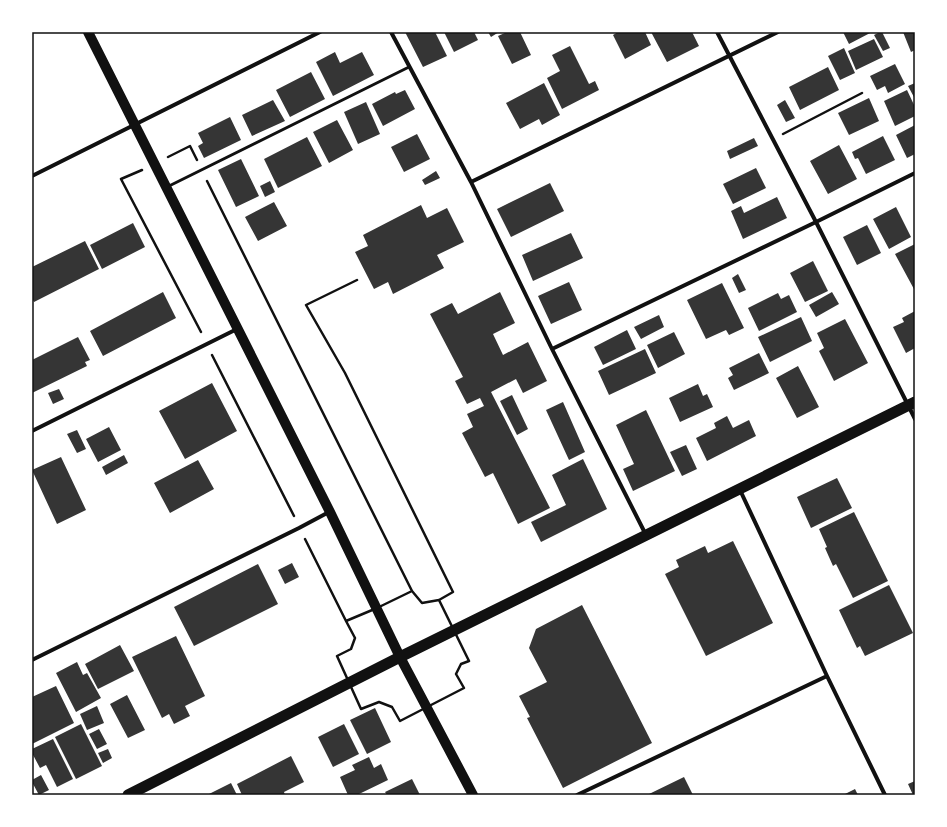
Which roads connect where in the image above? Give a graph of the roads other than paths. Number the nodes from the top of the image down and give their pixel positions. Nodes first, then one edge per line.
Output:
1 (88, 32) edge
2 (320, 32) edge
3 (391, 32) edge
4 (717, 32) edge
5 (778, 32) edge
6 (729, 56) junction
7 (409, 67) junction
8 (134, 124) junction
9 (915, 173) edge
10 (32, 176) edge
11 (471, 182) junction
12 (166, 187) junction
13 (816, 222) junction
14 (238, 329) junction
15 (552, 349) junction
16 (912, 403) edge
17 (915, 419) edge
18 (32, 431) edge
19 (740, 489) junction
20 (330, 512) junction
21 (646, 535) junction
22 (400, 656) junction
23 (32, 660) edge
24 (827, 676) junction
25 (128, 795) edge
26 (473, 795) edge
27 (577, 795) edge
28 (885, 795) edge

1 - 8 main road
2 - 8 street
3 - 7 street
4 - 6 street
5 - 6 street
6 - 11 street
6 - 13 street
7 - 11 street
7 - 12 lane
8 - 10 street
8 - 12 main road
9 - 13 street
11 - 15 street
12 - 14 main road
13 - 15 street
13 - 16 street
14 - 18 street
14 - 20 main road
15 - 21 street
16 - 17 street
16 - 19 highway
19 - 21 highway
19 - 24 street
20 - 22 main road
20 - 23 street
21 - 22 highway
22 - 25 highway
22 - 26 main road
24 - 27 street
24 - 28 street

